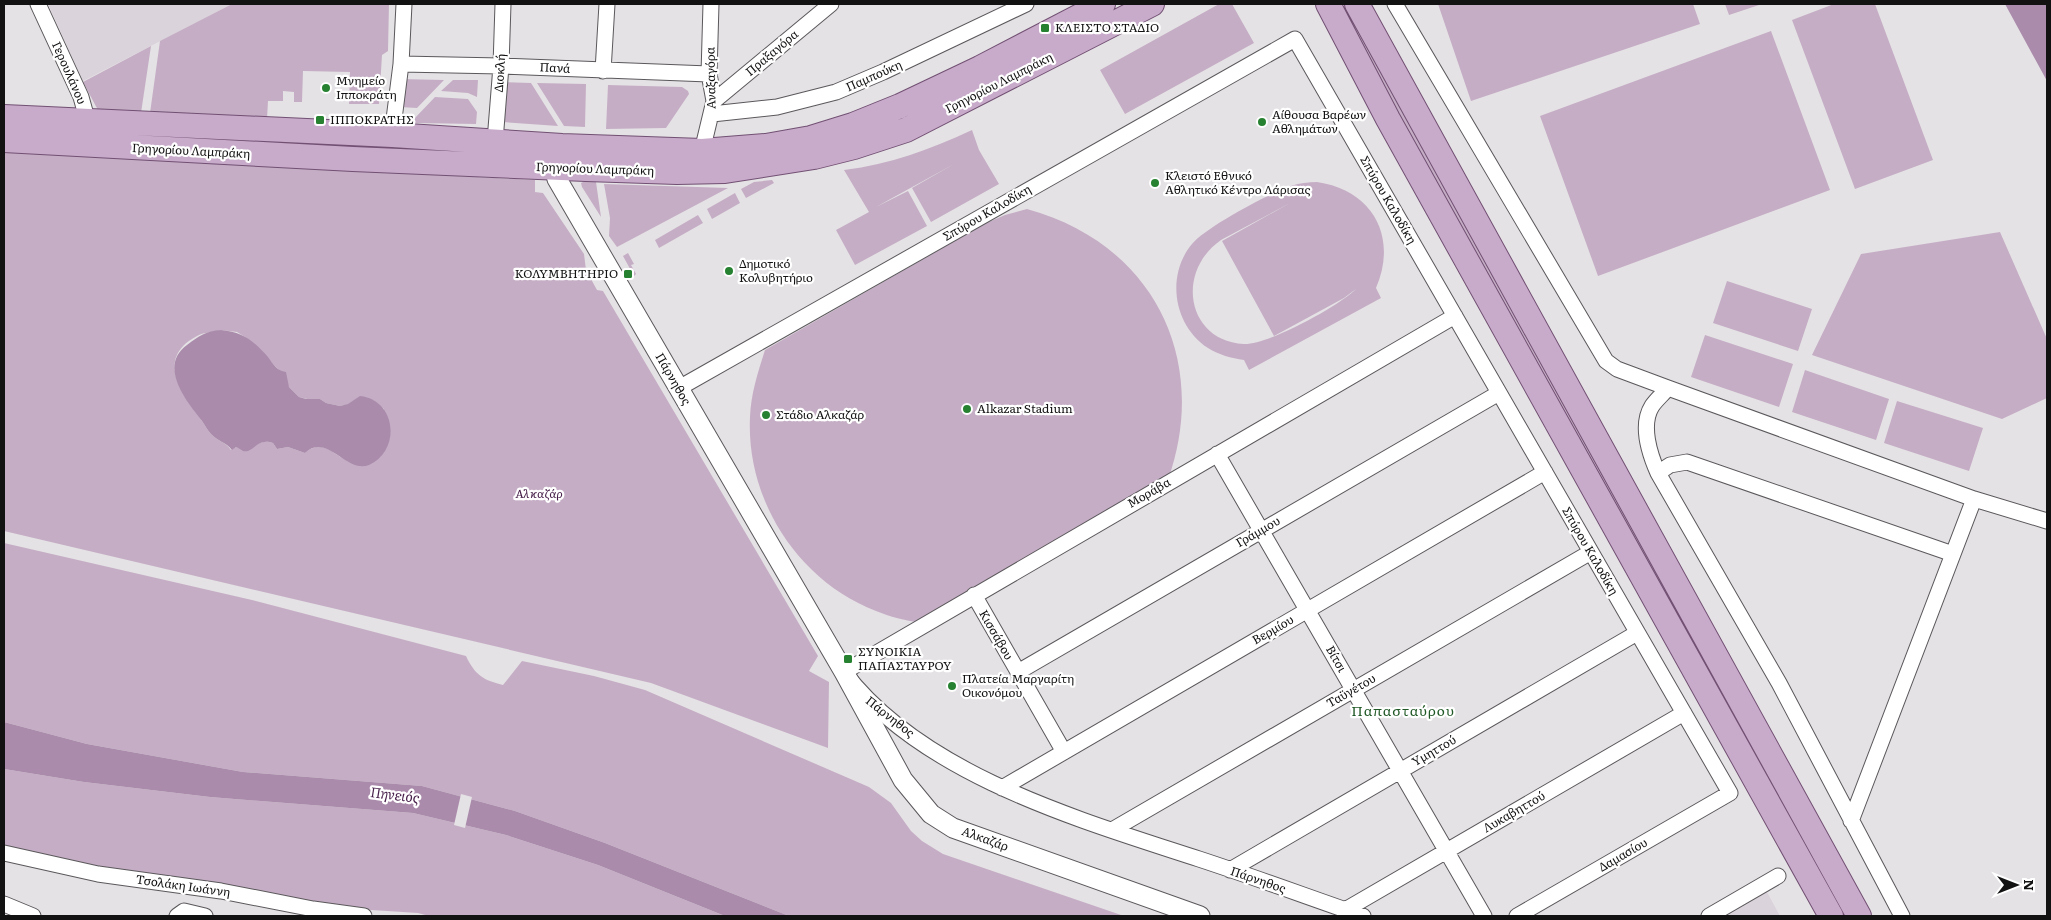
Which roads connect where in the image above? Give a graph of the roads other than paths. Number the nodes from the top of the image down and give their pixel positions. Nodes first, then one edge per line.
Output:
1 (38, 4) edge
2 (404, 4) edge
3 (504, 4) edge
4 (606, 4) edge
5 (711, 4) edge
6 (830, 4) edge
7 (1026, 4) edge
8 (1103, 4) edge
9 (1152, 4) edge
10 (1328, 4) edge
11 (1357, 4) edge
12 (1395, 4) edge
13 (400, 64) junction
14 (501, 66) junction
15 (602, 71) junction
16 (709, 74) junction
17 (712, 108) junction
18 (4, 117) edge
19 (86, 120) junction
20 (392, 135) junction
21 (4, 140) edge
22 (495, 141) junction
23 (84, 146) junction
24 (702, 151) junction
25 (555, 164) junction
26 (494, 165) junction
27 (1454, 316) junction
28 (678, 388) junction
29 (1668, 388) junction
30 (1499, 393) junction
31 (1217, 454) junction
32 (1545, 472) junction
33 (1658, 473) junction
34 (1974, 499) junction
35 (2047, 521) edge
36 (1262, 530) junction
37 (1590, 552) junction
38 (1953, 554) junction
39 (974, 595) junction
40 (1307, 610) junction
41 (1637, 633) junction
42 (844, 672) junction
43 (1018, 672) junction
44 (1353, 690) junction
45 (1684, 713) junction
46 (1064, 752) junction
47 (1400, 771) junction
48 (1002, 788) junction
49 (1730, 793) joint
50 (1851, 821) junction
51 (1112, 830) junction
52 (1446, 851) junction
53 (4, 853) edge
54 (1230, 870) junction
55 (1778, 876) dead end
56 (4, 904) edge
57 (1345, 910) junction
58 (178, 915) edge
59 (33, 916) edge
60 (205, 916) edge
61 (364, 916) edge
62 (1200, 916) edge
63 (1363, 916) edge
64 (1484, 916) edge
65 (1517, 916) edge
66 (1709, 916) edge
67 (1831, 916) edge
68 (1859, 916) edge
69 (1902, 916) edge

1 - 19 street, Γερουλάνου
2 - 13 street
3 - 14 street, Διοκλή
4 - 15 street
5 - 16 street, Αναξαγόρα
6 - 17 street, Πραξαγόρα
7 - 17 street, Παμπούκη
8 - 24 main road, Γρηγορίου Λαμπράκη
9 - 25 main road, Γρηγορίου Λαμπράκη
10 - 67 main road
11 - 68 main road
12 - 29 street
13 - 14 street, Πανά
13 - 20 street
14 - 15 street, Πανά
14 - 22 street, Διοκλή
15 - 16 street, Πανά
16 - 17 street, Αναξαγόρα
17 - 24 street, Αναξαγόρα
18 - 19 main road, Γρηγορίου Λαμπράκη
19 - 20 main road, Γρηγορίου Λαμπράκη
19 - 23 street, Γερουλάνου
20 - 22 main road, Γρηγορίου Λαμπράκη
21 - 23 main road, Γρηγορίου Λαμπράκη
22 - 25 main road, Γρηγορίου Λαμπράκη
22 - 26 main road
23 - 26 main road, Γρηγορίου Λαμπράκη
24 - 25 main road, Γρηγορίου Λαμπράκη
25 - 26 main road, Γρηγορίου Λαμπράκη
25 - 28 street, Πάρνηθος
27 - 28 street, Σπύρου Καλοδίκη
27 - 30 street, Σπύρου Καλοδίκη
27 - 31 street, Μοράβα
28 - 42 street, Πάρνηθος
29 - 33 street
29 - 34 street
30 - 32 street, Σπύρου Καλοδίκη
30 - 36 street, Γράμμου
31 - 36 street, Βίτσι
31 - 39 street, Μοράβα
32 - 37 street, Σπύρου Καλοδίκη
32 - 40 street, Βερμίου
33 - 38 street
33 - 50 street
34 - 35 street
34 - 38 street
36 - 40 street, Βίτσι
36 - 43 street, Γράμμου
37 - 41 street, Σπύρου Καλοδίκη
37 - 44 street, Ταϋγέτου
38 - 50 street
39 - 42 street, Μοράβα
39 - 43 street, Κισσάβου
40 - 44 street, Βίτσι
40 - 46 street, Βερμίου
41 - 45 street, Σπύρου Καλοδίκη
41 - 47 street, Υμηττού
42 - 48 street, Πάρνηθος
42 - 62 street, Αλκαζάρ
43 - 46 street, Κισσάβου
44 - 47 street, Βίτσι
44 - 51 street, Ταϋγέτου
45 - 49 street, Σπύρου Καλοδίκη
45 - 52 street, Λυκαβηττού
46 - 48 street, Βερμίου
47 - 52 street, Βίτσι
47 - 54 street, Υμηττού
48 - 51 street, Πάρνηθος
49 - 65 street, Δαμασίου
50 - 69 street
51 - 54 street, Πάρνηθος
52 - 57 street, Λυκαβηττού
52 - 64 street, Βίτσι
53 - 61 street, Τσολάκη Ιωάννη
54 - 57 street, Πάρνηθος
55 - 66 street
56 - 59 street
57 - 63 street, Πάρνηθος
58 - 60 street

